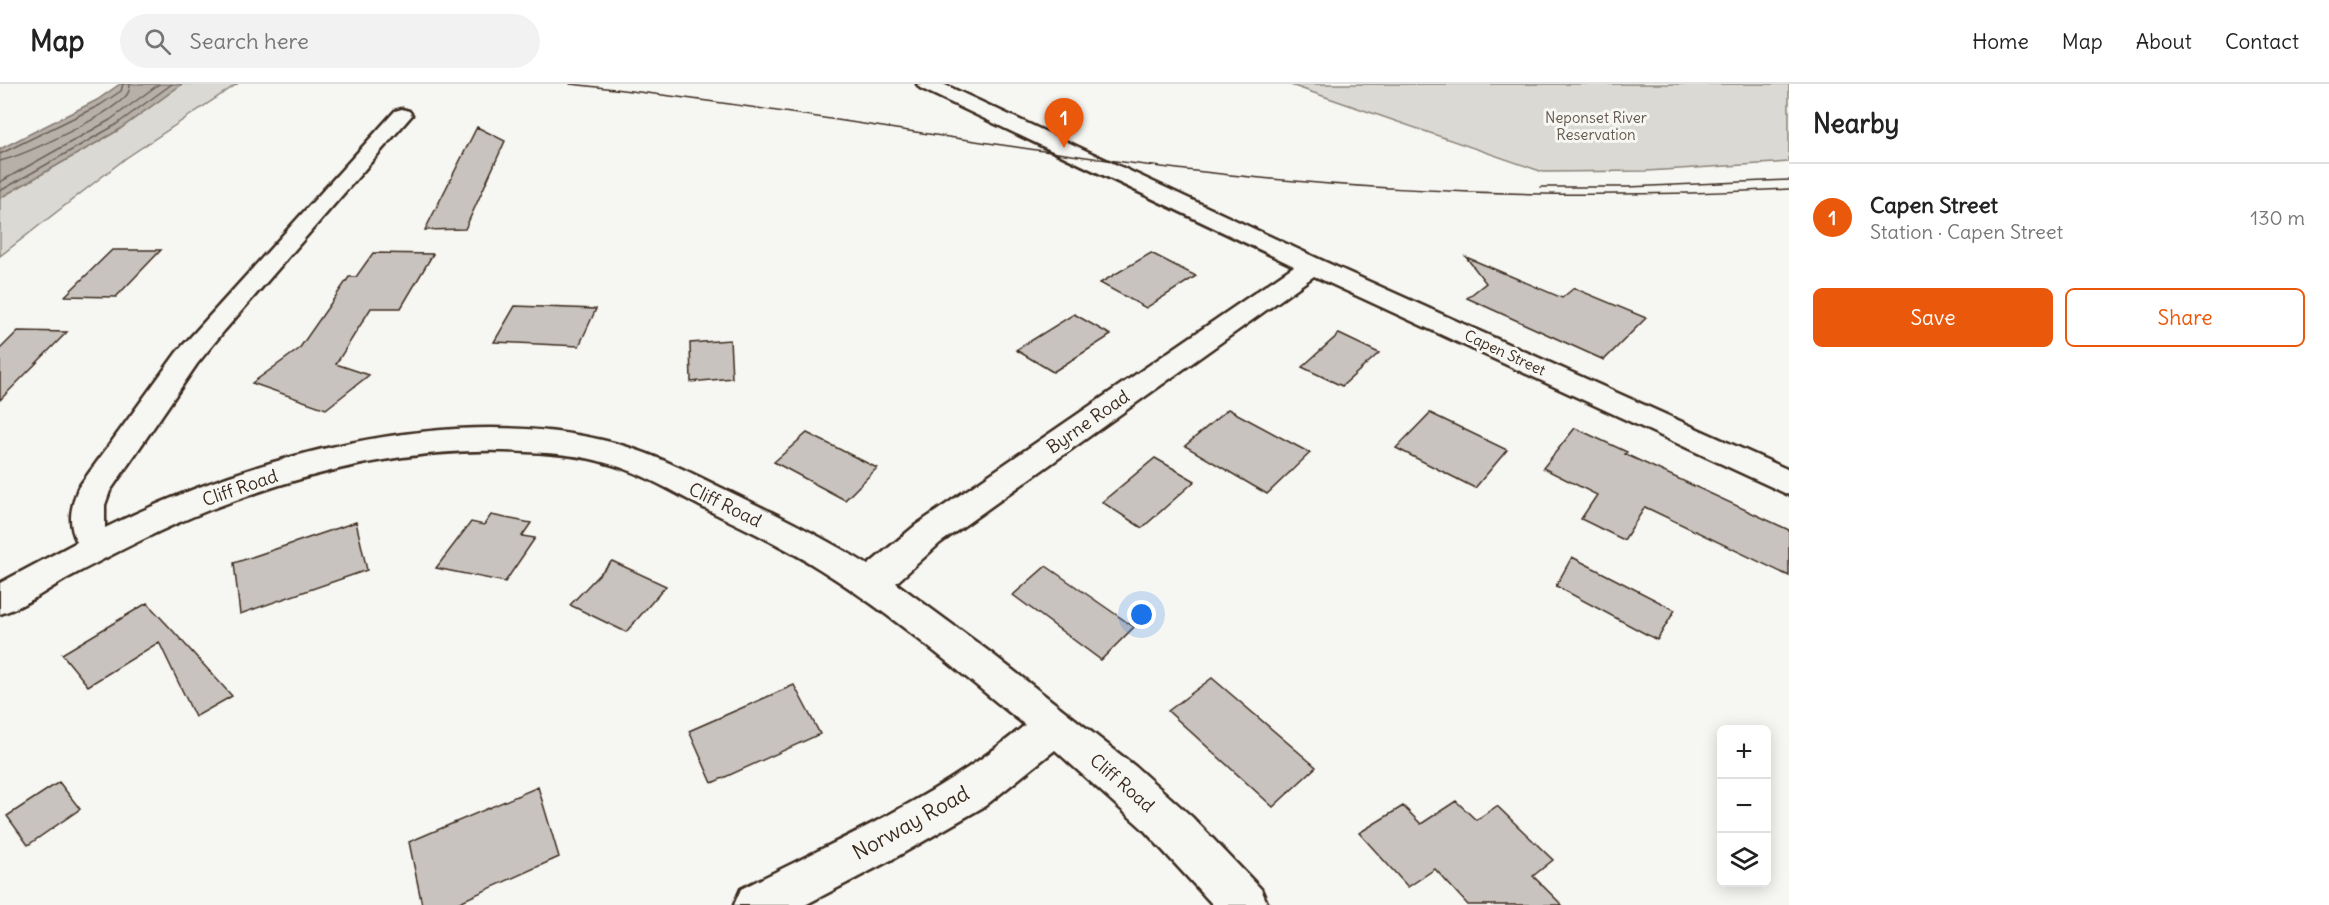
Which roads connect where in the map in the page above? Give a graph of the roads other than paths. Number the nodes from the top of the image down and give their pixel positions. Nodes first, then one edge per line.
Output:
1 (927, 84) edge
2 (402, 116) dead end
3 (1312, 265) junction
4 (1789, 483) edge
5 (96, 546) junction
6 (869, 585) junction
7 (0, 600) edge
8 (1054, 725) junction
9 (758, 905) edge
10 (1245, 905) edge

1 - 3 street, Capen Street
2 - 5 street
3 - 4 street, Capen Street
3 - 6 street, Byrne Road
5 - 6 street, Cliff Road
5 - 7 street, Cliff Road
6 - 8 street, Cliff Road
8 - 9 street, Norway Road
8 - 10 street, Cliff Road

